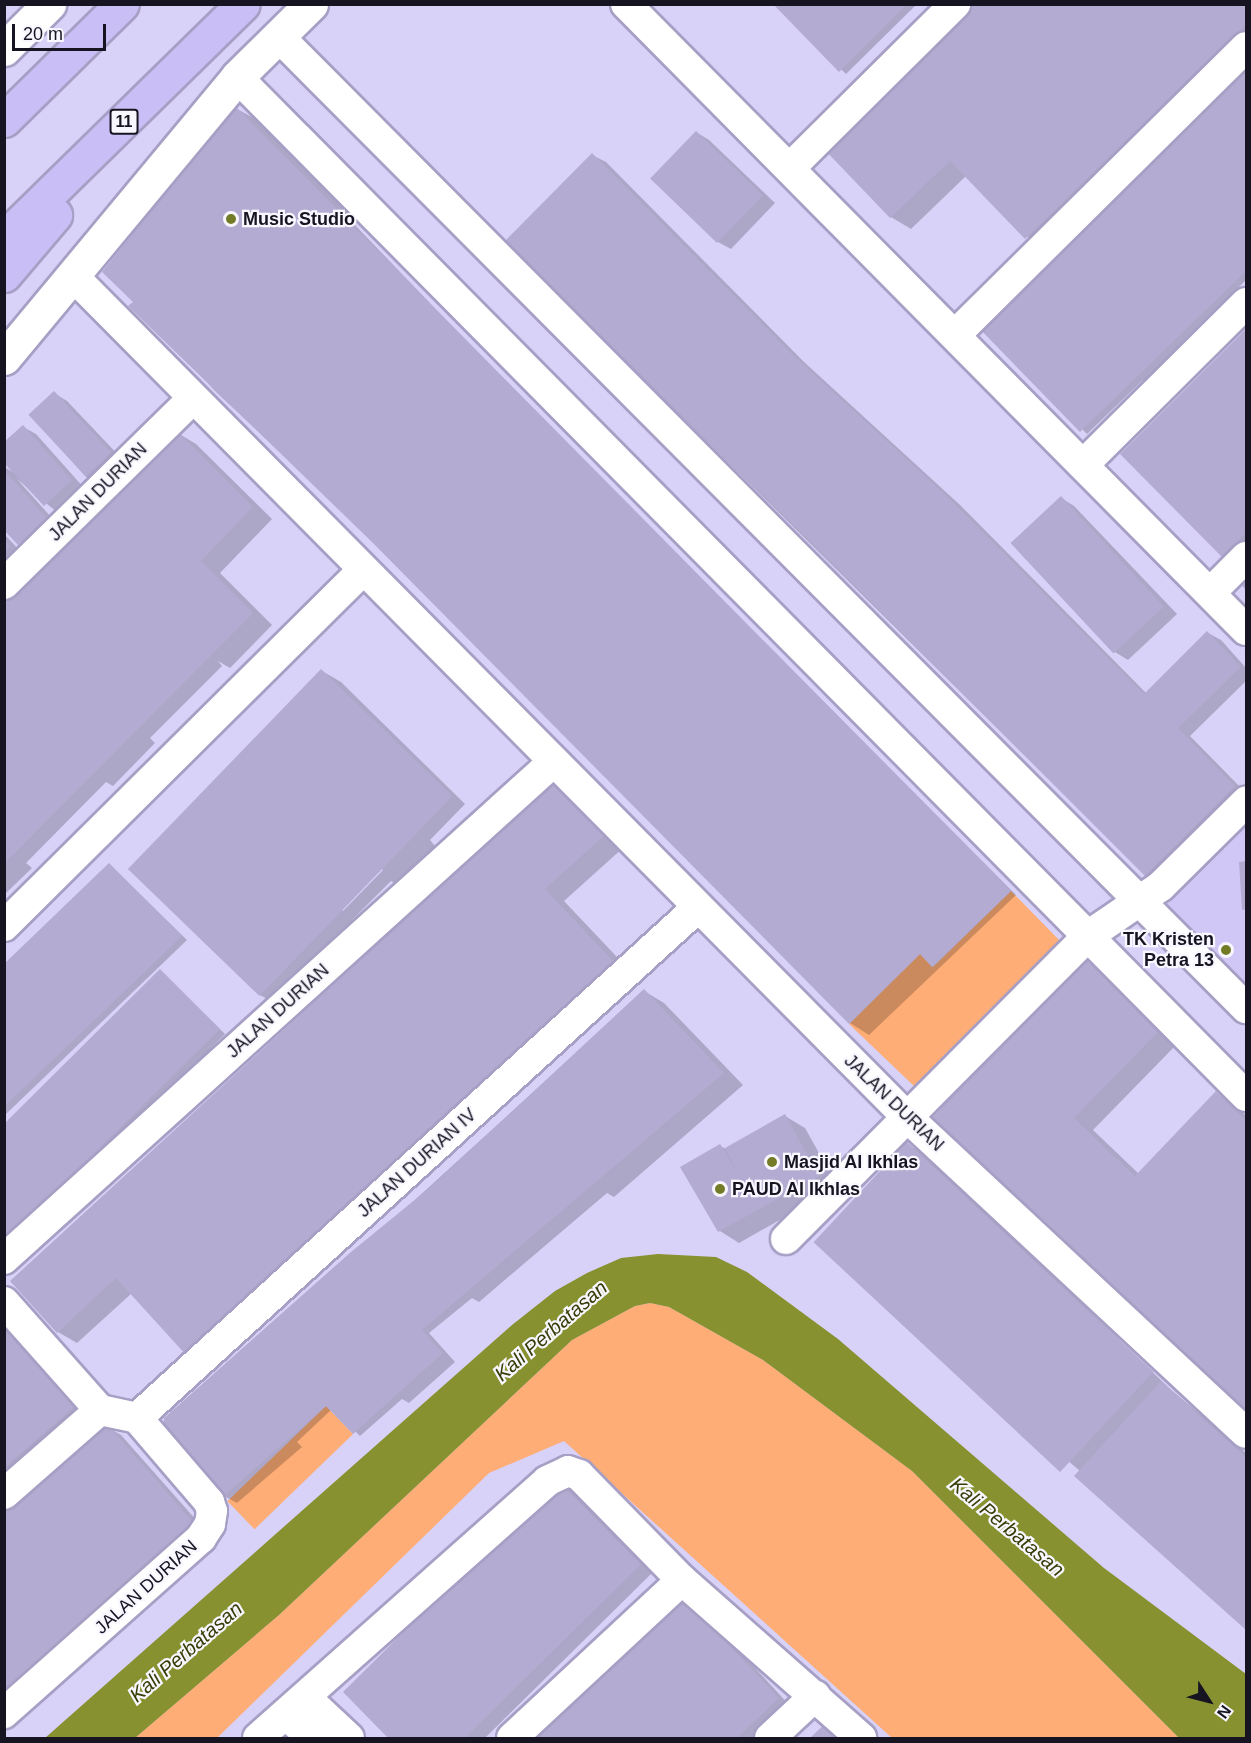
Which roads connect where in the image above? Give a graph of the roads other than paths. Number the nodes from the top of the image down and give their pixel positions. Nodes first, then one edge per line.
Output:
1 (49, 4) edge
2 (122, 4) edge
3 (243, 4) edge
4 (311, 4) edge
5 (626, 4) edge
6 (955, 4) edge
7 (278, 36) junction
8 (1246, 47) edge
9 (4, 49) edge
10 (182, 65) junction
11 (237, 77) junction
12 (4, 120) edge
13 (790, 168) junction
14 (4, 238) edge
15 (4, 275) edge
16 (74, 277) junction
17 (1246, 303) edge
18 (955, 335) junction
19 (4, 358) edge
20 (192, 399) junction
21 (1083, 465) junction
22 (1246, 557) edge
23 (362, 571) junction
24 (4, 584) edge
25 (1210, 593) junction
26 (1246, 630) edge
27 (552, 763) junction
28 (1246, 802) edge
29 (1139, 900) junction
30 (697, 908) junction
31 (4, 926) edge
32 (1088, 936) junction
33 (1246, 1008) edge
34 (1246, 1096) edge
35 (906, 1117) junction
36 (786, 1239) dead end
37 (4, 1259) edge
38 (4, 1302) edge
39 (100, 1410) junction
40 (137, 1418) junction
41 (1246, 1433) edge
42 (4, 1494) edge
43 (682, 1580) junction
44 (815, 1696) junction
45 (295, 1706) junction
46 (4, 1713) edge
47 (258, 1738) edge
48 (312, 1738) edge
49 (349, 1738) edge
50 (512, 1738) edge
51 (770, 1738) edge
52 (861, 1738) edge

1 - 9 main road
2 - 12 highway
3 - 10 highway, 11
4 - 7 main road
5 - 13 street
6 - 13 street
7 - 11 main road
7 - 29 street
8 - 18 street
10 - 14 highway, 11
10 - 15 highway
11 - 16 main road
11 - 32 street
13 - 18 street
16 - 19 main road
16 - 20 street, JALAN DURIAN
17 - 21 street
18 - 21 street
20 - 23 street, JALAN DURIAN
20 - 24 street, JALAN DURIAN
21 - 25 street
22 - 25 street
23 - 27 street, JALAN DURIAN
23 - 31 street
25 - 26 street
27 - 30 street, JALAN DURIAN
27 - 37 street, JALAN DURIAN
28 - 29 street
29 - 32 street
29 - 33 street
30 - 35 street, JALAN DURIAN
30 - 40 street, JALAN DURIAN IV
32 - 34 street
32 - 35 street
35 - 36 street
35 - 41 street, JALAN DURIAN
38 - 39 street
39 - 40 street
39 - 42 street
40 - 46 street, JALAN DURIAN
43 - 44 street
43 - 45 street
43 - 50 street
44 - 51 street
44 - 52 street
45 - 47 street
45 - 48 street
45 - 49 street

